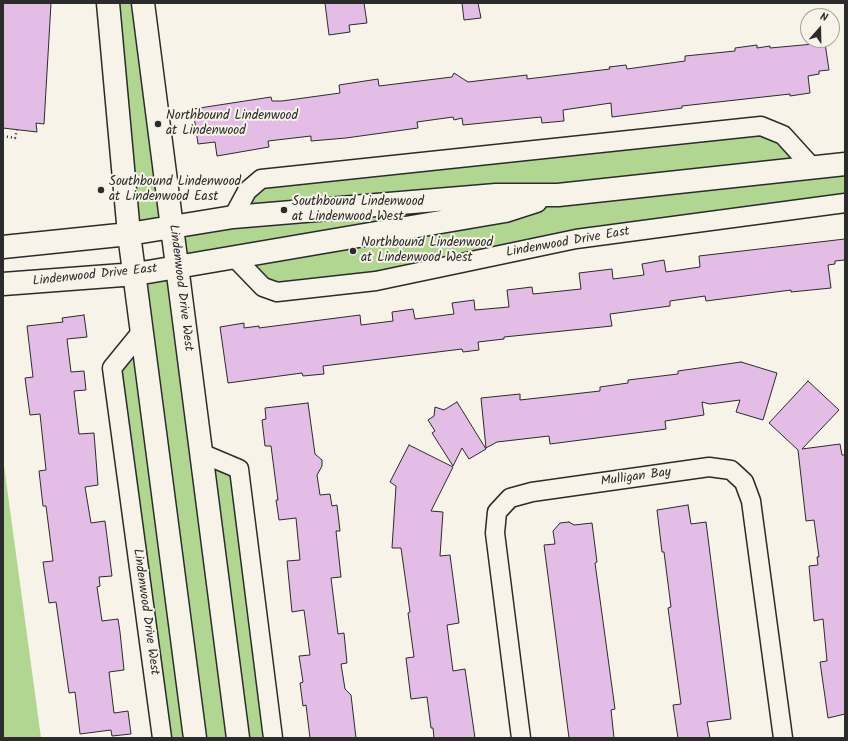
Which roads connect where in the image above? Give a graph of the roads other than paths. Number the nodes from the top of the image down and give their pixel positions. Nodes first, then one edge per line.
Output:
1 (108, 3) edge
2 (143, 3) edge
3 (845, 164) edge
4 (812, 167) junction
5 (558, 195) junction
6 (845, 202) edge
7 (233, 217) junction
8 (172, 227) junction
9 (129, 234) junction
10 (3, 246) edge
11 (235, 258) junction
12 (177, 266) junction
13 (136, 274) junction
14 (3, 284) edge
15 (143, 330) junction
16 (201, 453) junction
17 (162, 738) edge
18 (195, 738) edge
19 (238, 738) edge
20 (273, 738) edge
21 (520, 738) edge
22 (783, 738) edge

1 - 9 street
2 - 8 street, Lindenwood Drive West
3 - 4 street, Lindenwood Drive East
4 - 5 street, Lindenwood Drive East
4 - 7 street
5 - 7 street, Lindenwood Drive East
5 - 11 street, Lindenwood Drive East
6 - 11 street, Lindenwood Drive East
7 - 8 street, Lindenwood Drive East
8 - 9 street, Lindenwood Drive East
8 - 12 street, Lindenwood Drive West
9 - 10 street, Lindenwood Drive East
9 - 13 street
11 - 12 street, Lindenwood Drive East
12 - 13 street, Lindenwood Drive East
12 - 16 street, Lindenwood Drive West
13 - 14 street, Lindenwood Drive East
13 - 15 street
15 - 17 street, Lindenwood Drive West
15 - 18 street
16 - 19 street, Lindenwood Drive West
16 - 20 street
21 - 22 street, Mulligan Bay

